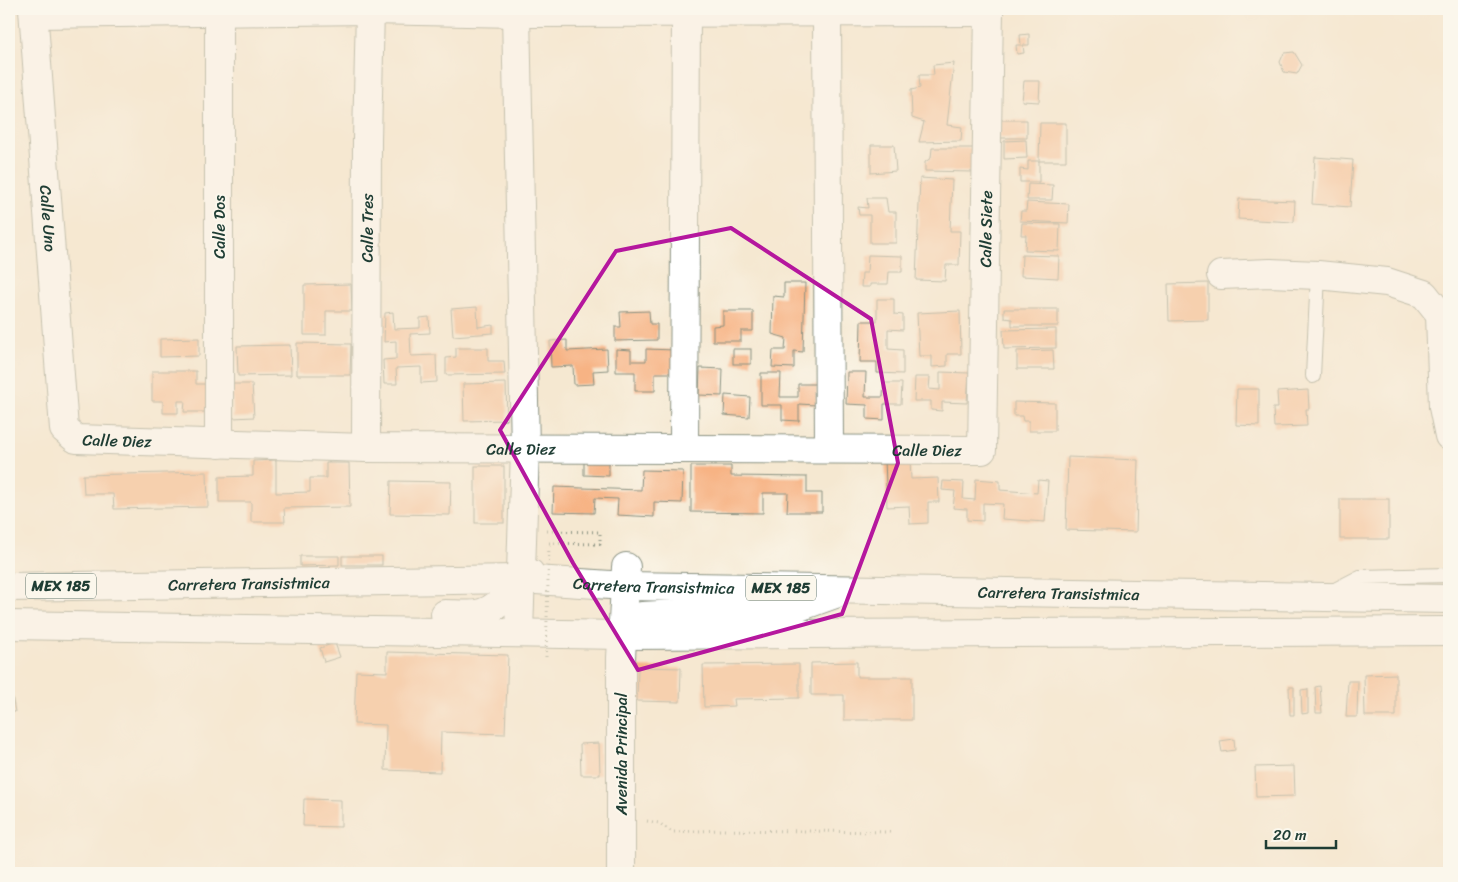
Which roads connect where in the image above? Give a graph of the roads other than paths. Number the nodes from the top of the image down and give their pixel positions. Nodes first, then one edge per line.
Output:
1 (370, 9) edge
2 (989, 10) edge
3 (33, 11) edge
4 (219, 11) junction
5 (686, 11) edge
6 (827, 12) junction
7 (516, 14) junction
8 (1221, 275) dead end
9 (1318, 275) junction
10 (1313, 376) dead end
11 (64, 429) joint
12 (1449, 436) edge
13 (219, 444) junction
14 (366, 448) junction
15 (525, 449) junction
16 (684, 449) junction
17 (828, 449) junction
18 (982, 450) joint
19 (625, 576) junction
20 (1449, 576) edge
21 (521, 578) junction
22 (9, 587) edge
23 (848, 589) junction
24 (1320, 598) junction
25 (1449, 600) edge
26 (9, 625) edge
27 (295, 629) junction
28 (1449, 631) edge
29 (518, 633) junction
30 (622, 635) junction
31 (621, 873) edge

1 - 4 street
1 - 7 street
1 - 14 street, Calle Tres
2 - 6 street
2 - 18 street, Calle Siete
3 - 4 street
3 - 11 street, Calle Uno
4 - 13 street, Calle Dos
5 - 6 street
5 - 7 street
5 - 16 street
6 - 17 street
7 - 15 street
8 - 9 street
9 - 10 lane
9 - 12 street
11 - 13 street, Calle Diez
13 - 14 street, Calle Diez
14 - 15 street, Calle Diez
15 - 16 street, Calle Diez
15 - 21 street
16 - 17 street, Calle Diez
17 - 18 street, Calle Diez
19 - 21 street
19 - 23 street
19 - 30 street, Avenida Principal
20 - 24 lane
21 - 22 street, Carretera Transistmica / MEX 185
21 - 27 street
21 - 29 street
23 - 24 street, Carretera Transistmica
23 - 30 street
24 - 25 street, Carretera Transistmica
26 - 27 street
27 - 29 street
28 - 30 street
29 - 30 street
30 - 31 street, Avenida Principal

